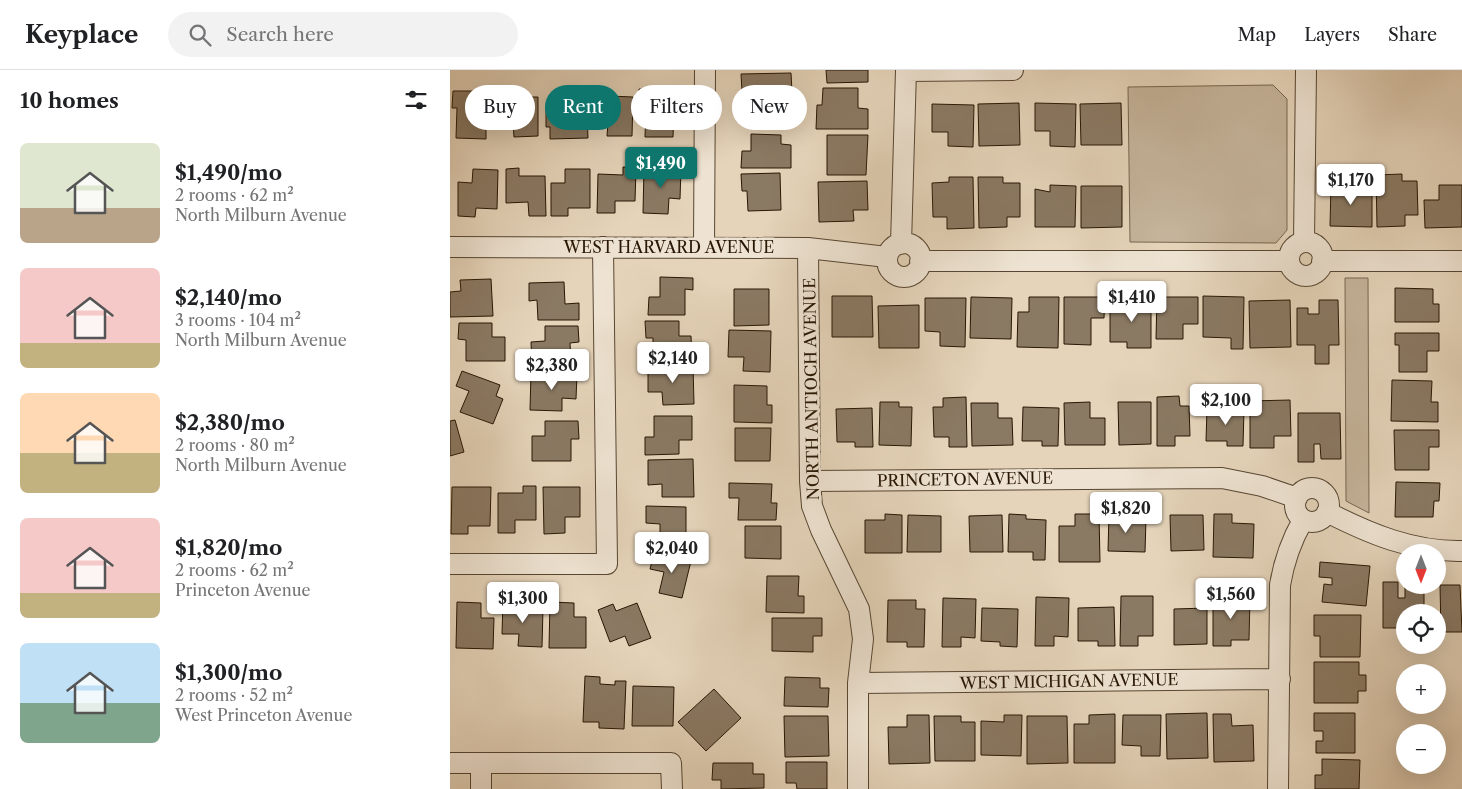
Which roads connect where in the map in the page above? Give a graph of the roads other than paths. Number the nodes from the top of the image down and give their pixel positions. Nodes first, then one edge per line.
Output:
1 (704, 70) edge
2 (906, 70) edge
3 (1013, 70) edge
4 (1306, 70) edge
5 (1304, 242) junction
6 (603, 246) junction
7 (704, 246) junction
8 (450, 247) edge
9 (808, 248) junction
10 (894, 250) junction
11 (920, 261) junction
12 (1289, 261) junction
13 (1322, 261) junction
14 (1462, 261) edge
15 (810, 481) junction
16 (1297, 498) junction
17 (1327, 512) junction
18 (1304, 520) junction
19 (1462, 551) edge
20 (450, 564) edge
21 (1280, 678) junction
22 (858, 683) junction
23 (450, 763) edge
24 (481, 763) junction
25 (481, 789) edge
26 (672, 789) edge
27 (858, 789) edge
28 (1278, 789) edge

1 - 7 street
2 - 3 street
2 - 10 street
4 - 5 street
5 - 12 street
5 - 13 street
6 - 7 street, WEST HARVARD AVENUE
6 - 8 street, WEST HARVARD AVENUE
6 - 20 street
7 - 9 street, WEST HARVARD AVENUE
9 - 10 street, WEST HARVARD AVENUE
9 - 15 street, NORTH ANTIOCH AVENUE
10 - 11 street
10 - 11 street
11 - 12 street
12 - 13 street
13 - 14 street
15 - 16 street, PRINCETON AVENUE
15 - 22 street, NORTH ANTIOCH AVENUE
16 - 17 street
16 - 18 street
17 - 18 street
17 - 19 street
18 - 21 street
21 - 22 street, WEST MICHIGAN AVENUE
21 - 28 street
22 - 27 street, NORTH ANTIOCH AVENUE
23 - 24 street
24 - 25 street
24 - 26 street

